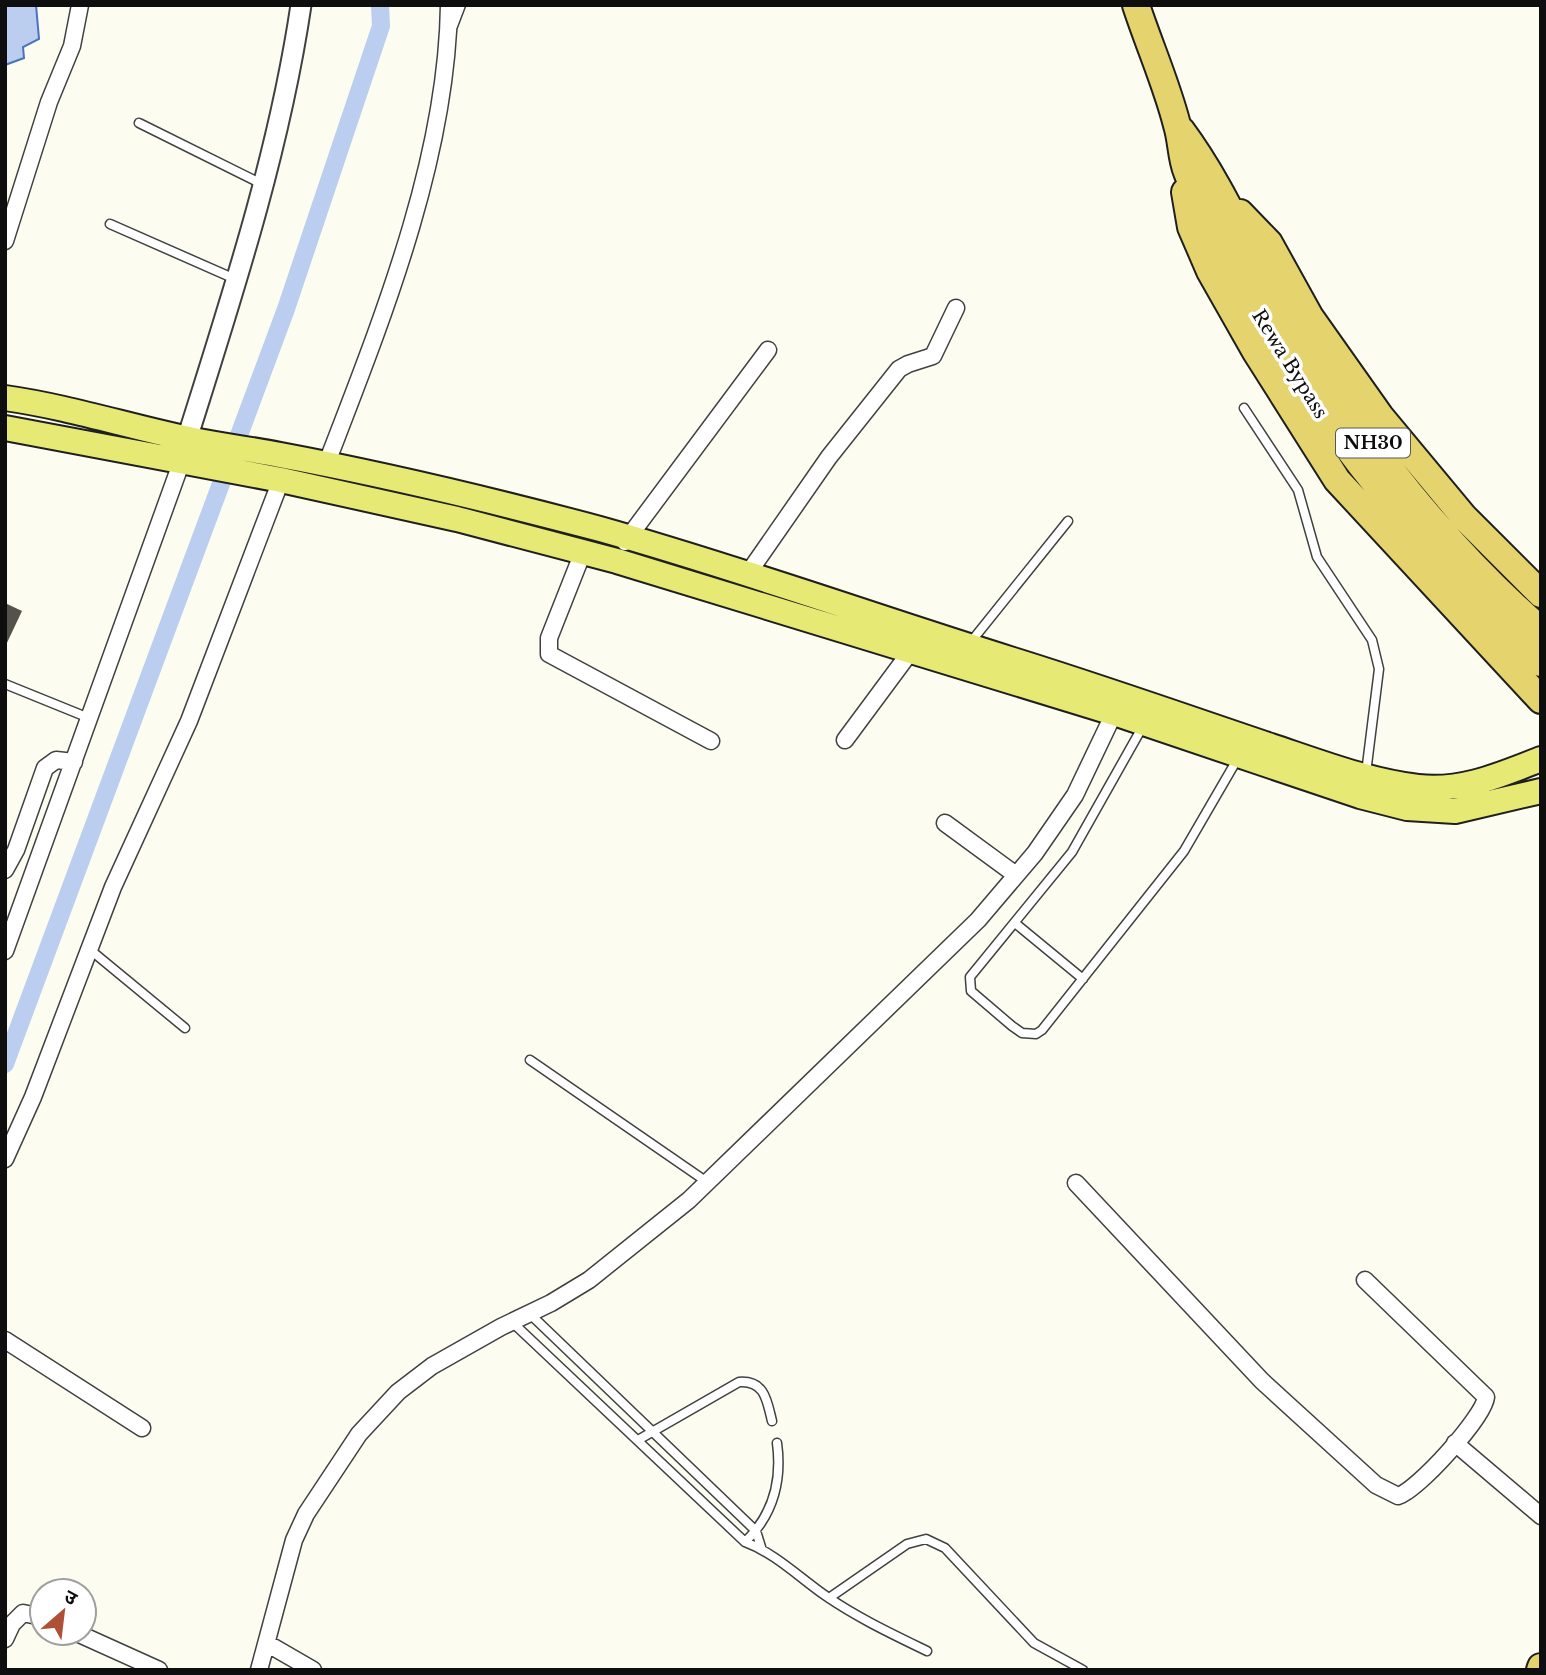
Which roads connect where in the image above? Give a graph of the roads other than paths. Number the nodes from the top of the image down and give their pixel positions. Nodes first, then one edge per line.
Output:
1 (80, 5) edge
2 (301, 5) edge
3 (449, 5) edge
4 (461, 5) edge
5 (1136, 5) edge
6 (449, 39) junction
7 (139, 123) dead end
8 (1178, 126) junction
9 (1186, 170) junction
10 (263, 185) junction
11 (1218, 188) junction
12 (110, 223) dead end
13 (5, 241) edge
14 (1247, 270) junction
15 (236, 280) junction
16 (956, 308) dead end
17 (768, 350) dead end
18 (5, 398) edge
19 (1244, 408) dead end
20 (5, 428) edge
21 (196, 452) junction
22 (326, 465) junction
23 (279, 471) junction
24 (1068, 521) dead end
25 (626, 538) junction
26 (583, 552) junction
27 (617, 561) junction
28 (748, 572) junction
29 (1541, 594) edge
30 (1541, 630) edge
31 (968, 646) junction
32 (911, 651) junction
33 (1541, 663) edge
34 (5, 684) edge
35 (1541, 700) edge
36 (1119, 704) junction
37 (89, 718) junction
38 (1144, 723) junction
39 (845, 740) dead end
40 (711, 741) dead end
41 (1240, 755) junction
42 (1541, 759) edge
43 (74, 761) junction
44 (1363, 786) junction
45 (1541, 791) edge
46 (945, 822) dead end
47 (6, 868) edge
48 (1016, 875) junction
49 (1015, 923) junction
50 (88, 948) junction
51 (5, 951) edge
52 (1083, 979) junction
53 (185, 1028) dead end
54 (530, 1060) dead end
55 (5, 1159) edge
56 (707, 1182) junction
57 (1076, 1182) dead end
58 (1365, 1280) dead end
59 (530, 1314) junction
60 (512, 1322) junction
61 (5, 1340) edge
62 (772, 1421) dead end
63 (142, 1428) dead end
64 (650, 1431) junction
65 (638, 1440) junction
66 (777, 1443) dead end
67 (1455, 1443) junction
68 (1541, 1516) edge
69 (757, 1531) junction
70 (745, 1542) junction
71 (761, 1547) junction
72 (829, 1598) junction
73 (28, 1614) edge
74 (5, 1639) edge
75 (98, 1642) edge
76 (268, 1644) junction
77 (927, 1651) dead end
78 (156, 1669) edge
79 (259, 1670) edge
80 (313, 1670) edge
81 (1083, 1670) edge

1 - 13 street
2 - 10 street
3 - 6 street
4 - 6 lane
5 - 8 highway, Rewa Bypass / NH30
6 - 22 street
7 - 10 lane
8 - 9 highway, Rewa Bypass / NH30
8 - 11 highway, Rewa Bypass / NH30
9 - 14 highway, Rewa Bypass / NH30
9 - 35 highway
10 - 15 street
11 - 14 highway, Rewa Bypass / NH30
11 - 29 highway
12 - 15 lane
14 - 30 highway, Rewa Bypass / NH30
14 - 33 highway, Rewa Bypass / NH30
15 - 21 street
16 - 28 street
17 - 25 street
18 - 21 main road
19 - 44 lane
20 - 21 main road
21 - 23 main road
21 - 37 street
22 - 23 main road
22 - 25 main road
23 - 26 main road
23 - 50 street
24 - 31 lane
25 - 27 street
25 - 28 main road
26 - 27 main road
26 - 40 street
27 - 32 main road
28 - 31 main road
31 - 36 main road
32 - 36 main road
32 - 39 street
34 - 37 lane
36 - 38 main road
36 - 44 main road
36 - 48 street
37 - 43 street
38 - 41 main road
38 - 49 lane
41 - 44 main road
41 - 52 lane
42 - 44 main road
43 - 47 street
43 - 51 street
44 - 45 main road
46 - 48 street
48 - 56 street
49 - 52 lane
49 - 52 lane
50 - 53 lane
50 - 55 street
54 - 56 lane
56 - 59 street
57 - 67 street
58 - 67 street
59 - 60 street
59 - 64 lane
60 - 65 lane
60 - 76 street
61 - 63 street
62 - 64 lane
64 - 65 lane
64 - 69 lane
65 - 70 lane
66 - 69 lane
67 - 68 street
69 - 70 lane
69 - 71 lane
70 - 71 lane
71 - 72 lane
72 - 77 lane
72 - 81 lane
73 - 74 street
75 - 78 street
76 - 79 street
76 - 80 street

